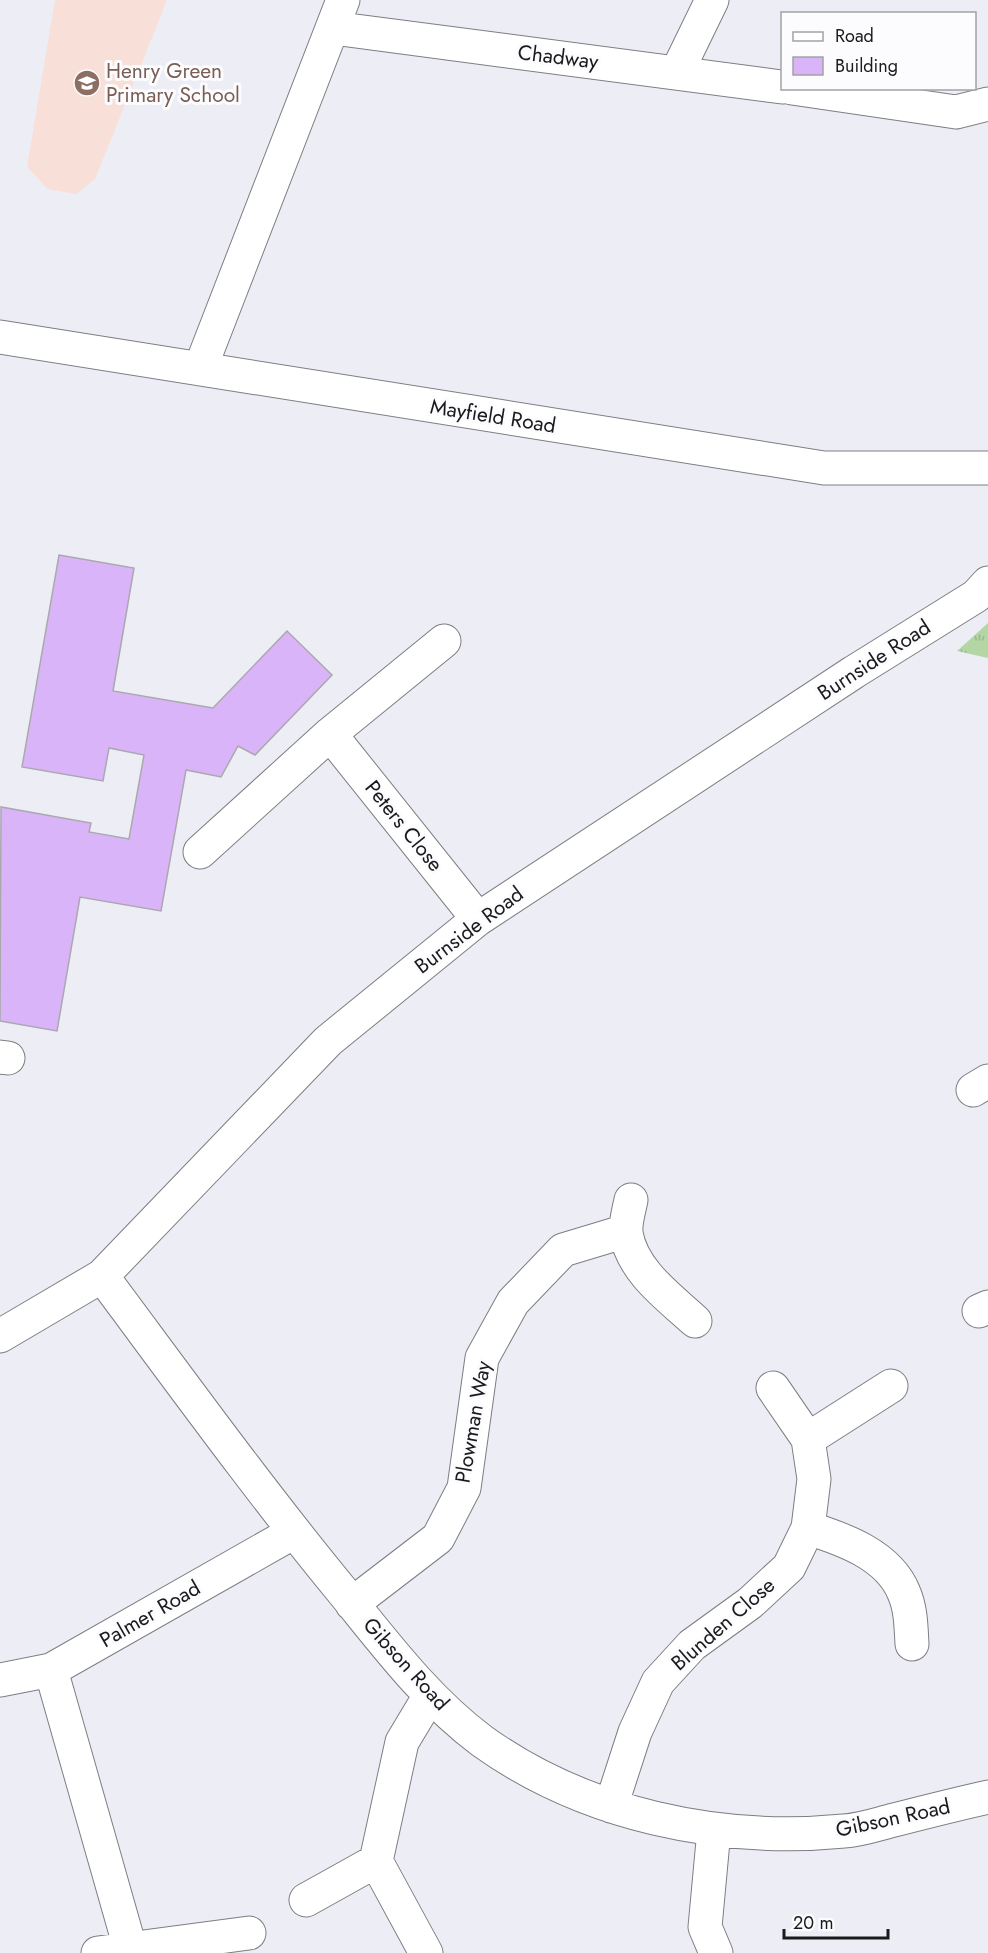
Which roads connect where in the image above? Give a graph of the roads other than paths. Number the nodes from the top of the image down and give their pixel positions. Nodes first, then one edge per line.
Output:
1 (712, 0) edge
2 (338, 14) edge
3 (676, 72) junction
4 (781, 87) edge
5 (806, 90) edge
6 (988, 104) edge
7 (0, 337) edge
8 (200, 369) junction
9 (988, 468) edge
10 (988, 584) edge
11 (444, 641) dead end
12 (330, 734) junction
13 (200, 852) dead end
14 (478, 919) junction
15 (102, 1276) junction
16 (695, 1321) dead end
17 (0, 1336) edge
18 (891, 1386) dead end
19 (773, 1388) dead end
20 (808, 1439) junction
21 (808, 1528) junction
22 (294, 1532) junction
23 (352, 1604) junction
24 (912, 1644) dead end
25 (51, 1670) junction
26 (0, 1680) edge
27 (429, 1697) junction
28 (988, 1797) edge
29 (611, 1806) junction
30 (714, 1830) junction
31 (376, 1861) junction
32 (306, 1900) dead end
33 (249, 1933) dead end
34 (130, 1951) junction
35 (98, 1953) edge
36 (426, 1953) edge
37 (716, 1953) edge

1 - 3 street
2 - 3 street, Chadway
2 - 8 street
3 - 4 street, Chadway
5 - 6 street
7 - 8 street, Mayfield Road
8 - 9 street, Mayfield Road
10 - 14 street, Burnside Road
11 - 12 street
12 - 13 street
12 - 14 street, Peters Close
14 - 15 street, Burnside Road
15 - 17 street, Burnside Road
15 - 22 street, Gibson Road
16 - 23 street, Plowman Way
18 - 20 street
19 - 20 street, Blunden Close
20 - 21 street, Blunden Close
21 - 24 street
21 - 29 street, Blunden Close
22 - 23 street, Gibson Road
22 - 25 street, Palmer Road
23 - 27 street, Gibson Road
25 - 26 street, Palmer Road
25 - 34 street
27 - 29 street, Gibson Road
27 - 31 street
28 - 30 street, Gibson Road
29 - 30 street, Gibson Road
30 - 37 street
31 - 32 street
31 - 36 street
33 - 34 street
34 - 35 street

